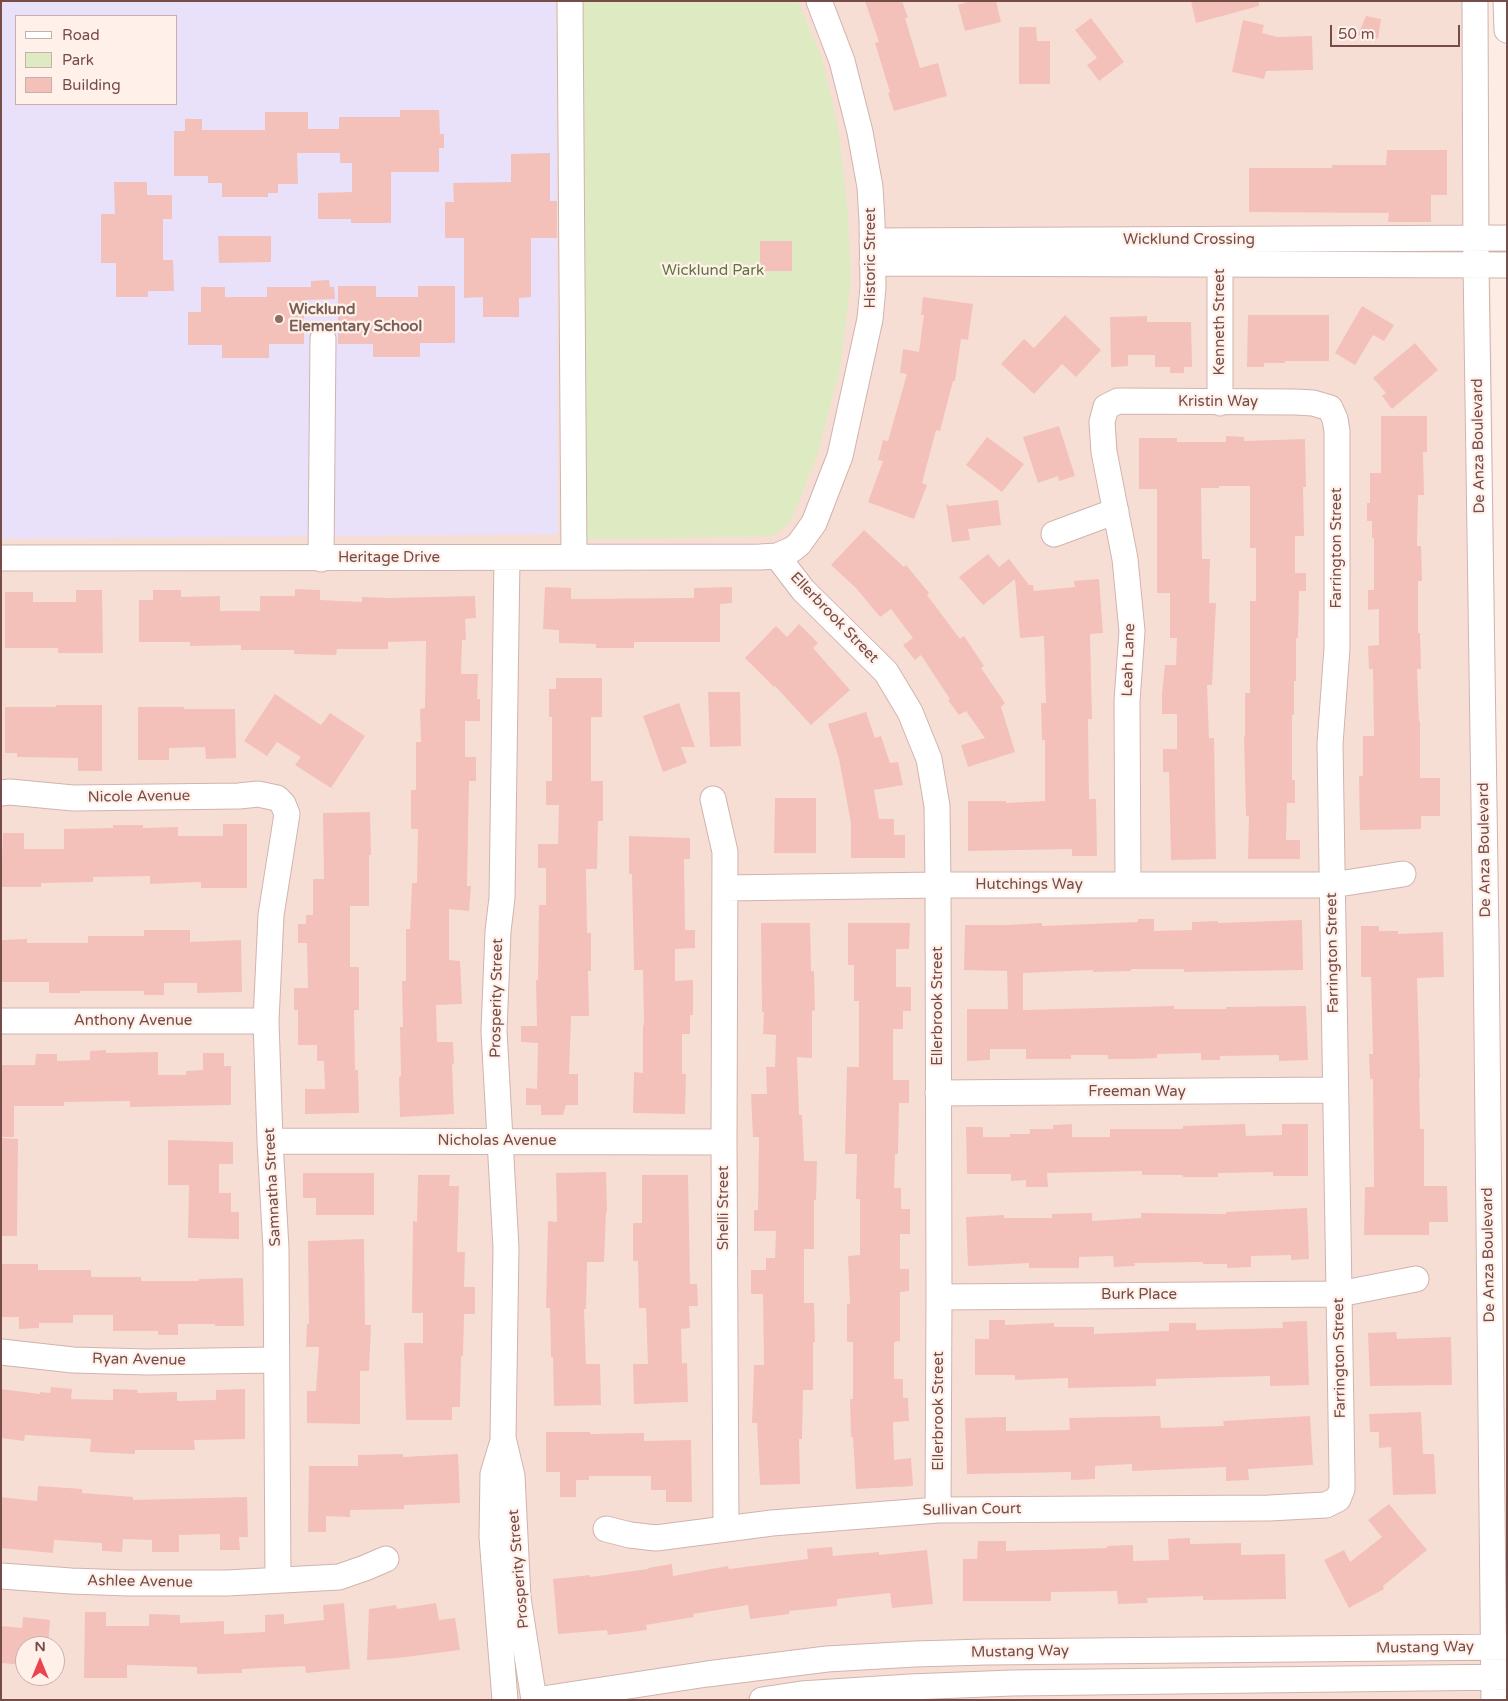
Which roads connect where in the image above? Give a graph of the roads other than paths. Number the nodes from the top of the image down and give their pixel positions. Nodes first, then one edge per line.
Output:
1 (570, 1) edge
2 (819, 1) edge
3 (1475, 1) edge
4 (1506, 1) edge
5 (1507, 30) edge
6 (1476, 238) junction
7 (1507, 238) edge
8 (872, 252) junction
9 (1220, 252) junction
10 (1476, 264) junction
11 (1507, 265) edge
12 (323, 339) dead end
13 (1220, 402) junction
14 (1106, 407) joint
15 (1330, 408) joint
16 (1116, 511) junction
17 (1054, 534) dead end
18 (574, 556) junction
19 (777, 556) junction
20 (1, 558) edge
21 (321, 558) junction
22 (507, 558) junction
23 (1, 793) edge
24 (277, 798) joint
25 (713, 799) dead end
26 (1403, 874) dead end
27 (938, 885) junction
28 (1128, 885) junction
29 (1332, 885) junction
30 (725, 888) junction
31 (1497, 942) edge
32 (1, 1021) edge
33 (266, 1021) junction
34 (1335, 1090) junction
35 (938, 1093) junction
36 (270, 1141) junction
37 (500, 1141) junction
38 (724, 1142) junction
39 (1416, 1279) dead end
40 (1338, 1294) junction
41 (939, 1297) junction
42 (1, 1352) edge
43 (276, 1360) junction
44 (503, 1438) junction
45 (1338, 1499) joint
46 (938, 1510) junction
47 (726, 1528) junction
48 (606, 1529) dead end
49 (386, 1559) dead end
50 (1, 1576) edge
51 (278, 1580) junction
52 (1500, 1647) edge
53 (1498, 1685) edge
54 (505, 1700) edge
55 (535, 1700) edge
56 (762, 1700) edge

1 - 18 street
2 - 8 street, Historic Street
3 - 6 street, De Anza Boulevard
4 - 5 street
6 - 7 street, Wicklund Crossing
6 - 9 street, Wicklund Crossing
6 - 10 street, De Anza Boulevard
8 - 9 street, Wicklund Crossing
8 - 19 street, Historic Street
9 - 10 street, Wicklund Crossing
9 - 13 street, Kenneth Street
10 - 11 street, Wicklund Crossing
10 - 31 street, De Anza Boulevard
12 - 21 street
13 - 14 street, Kristin Way
13 - 15 street, Kristin Way
14 - 16 street, Leah Lane
15 - 29 street, Farrington Street
16 - 17 street
16 - 28 street, Leah Lane
18 - 19 street, Heritage Drive
18 - 22 street, Heritage Drive
19 - 27 street, Ellerbrook Street
20 - 21 street, Heritage Drive
21 - 22 street, Heritage Drive
22 - 37 street, Prosperity Street
23 - 24 street, Nicole Avenue
24 - 33 street, Samnatha Street
25 - 30 street, Shelli Street
26 - 29 street, Hutchings Way
27 - 28 street, Hutchings Way
27 - 30 street, Hutchings Way
27 - 35 street, Ellerbrook Street
28 - 29 street, Hutchings Way
29 - 34 street, Farrington Street
30 - 38 street, Shelli Street
31 - 52 street, De Anza Boulevard
32 - 33 street, Anthony Avenue
33 - 36 street, Samnatha Street
34 - 35 street, Freeman Way
34 - 40 street, Farrington Street
35 - 41 street, Ellerbrook Street
36 - 37 street, Nicholas Avenue
36 - 43 street, Samnatha Street
37 - 38 street, Nicholas Avenue
37 - 44 street, Prosperity Street
38 - 47 street, Shelli Street
39 - 40 street, Burk Place
40 - 41 street, Burk Place
40 - 45 street, Farrington Street
41 - 46 street, Ellerbrook Street
42 - 43 street, Ryan Avenue
43 - 51 street, Samnatha Street
44 - 54 street, Prosperity Street
44 - 55 street, Prosperity Street
45 - 46 street, Sullivan Court
46 - 47 street, Sullivan Court
47 - 48 street, Sullivan Court
49 - 51 street, Ashlee Avenue
50 - 51 street, Ashlee Avenue
52 - 53 street, De Anza Boulevard
52 - 55 street, Mustang Way
53 - 56 street, Mustang Way

